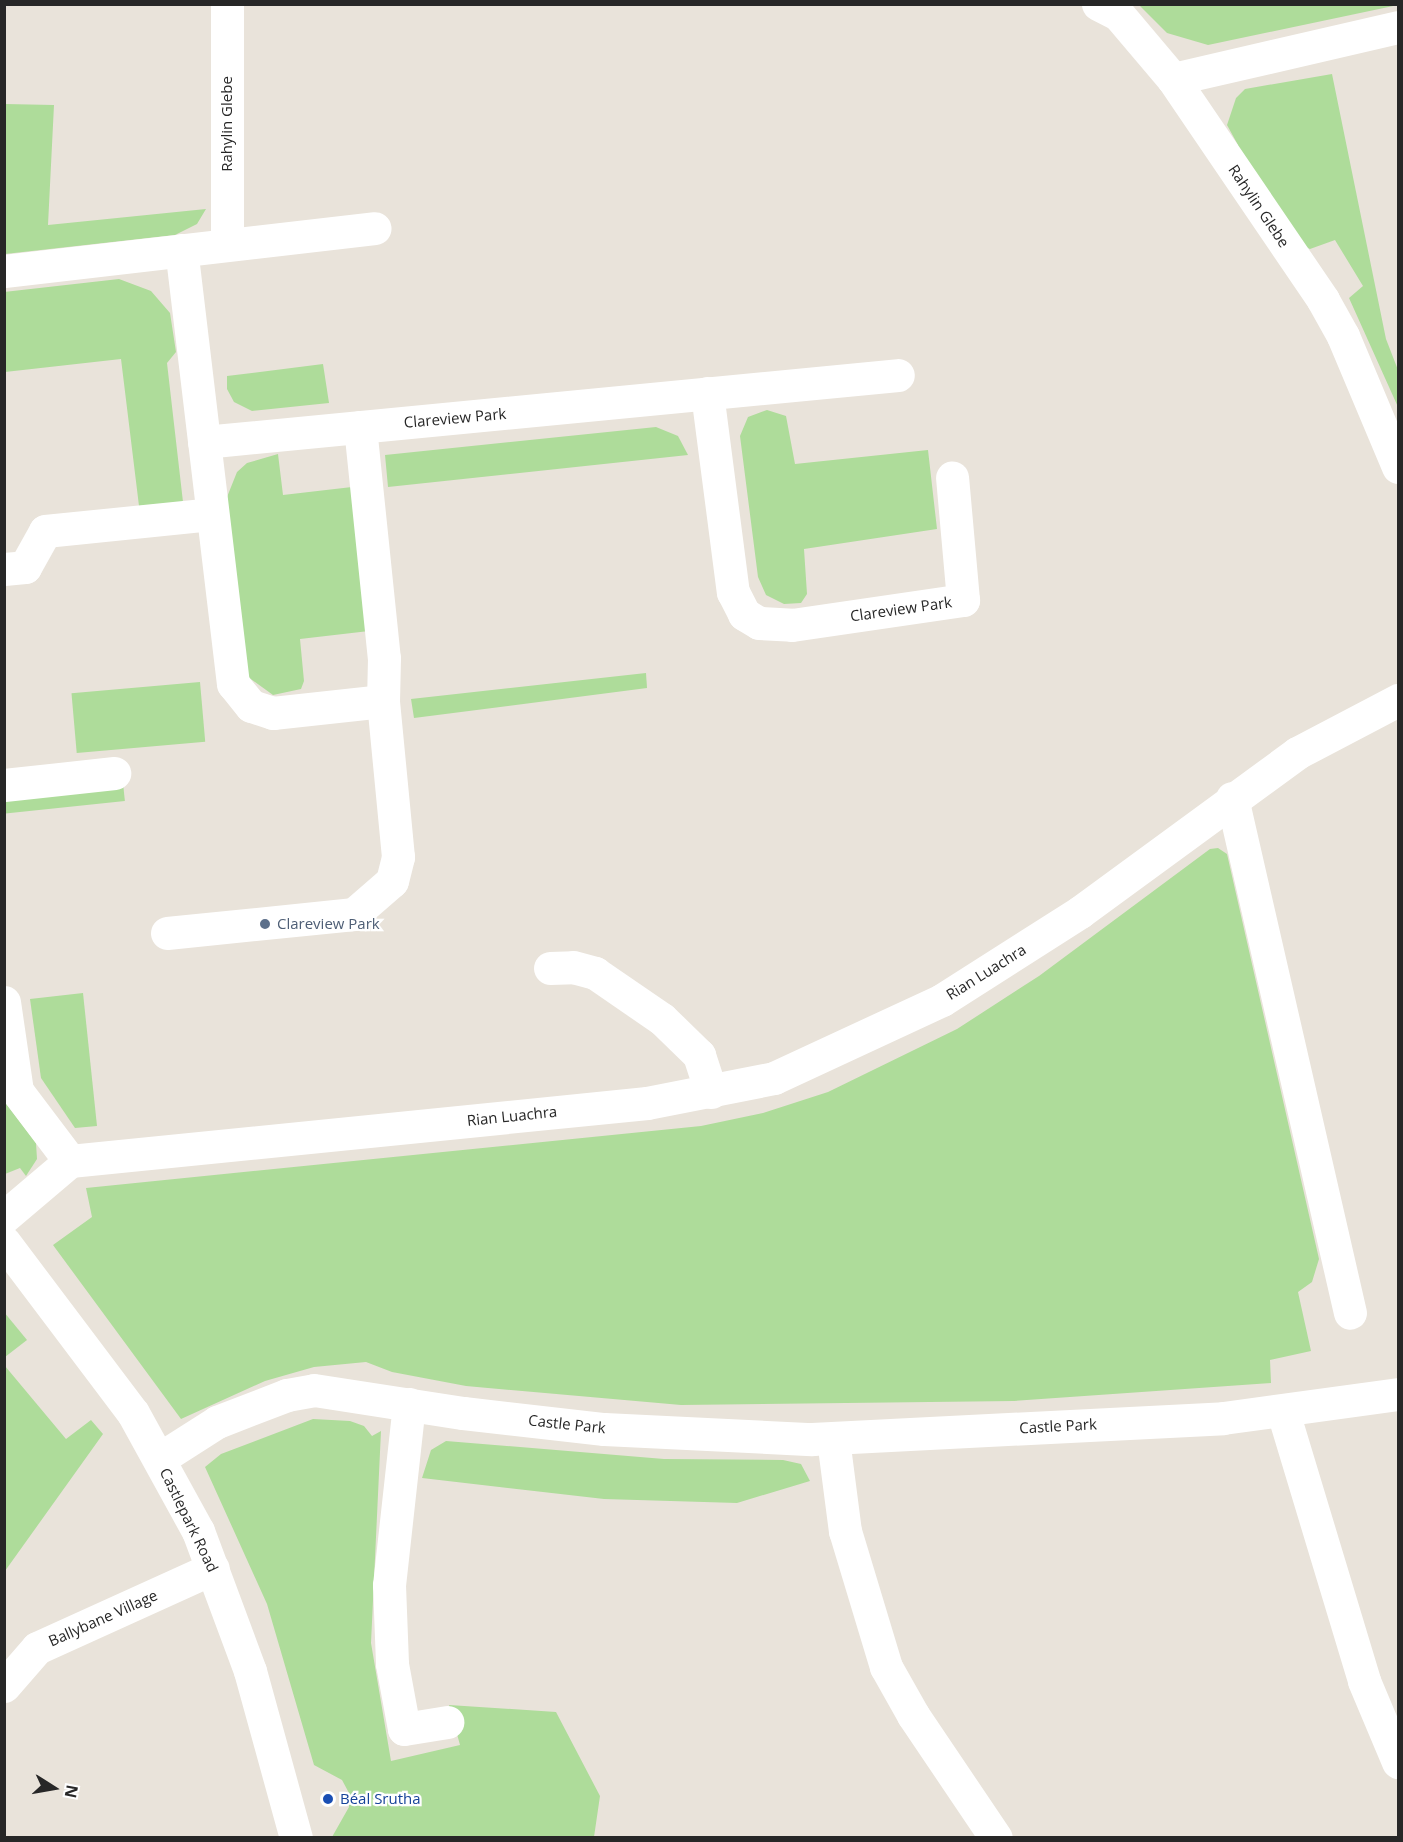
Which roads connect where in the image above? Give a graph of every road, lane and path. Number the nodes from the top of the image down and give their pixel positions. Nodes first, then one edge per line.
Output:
1 (227, 4) edge
2 (1098, 4) edge
3 (1398, 27) edge
4 (1173, 79) junction
5 (375, 228) dead end
6 (227, 243) junction
7 (181, 250) junction
8 (4, 271) edge
9 (898, 375) dead end
10 (707, 393) junction
11 (360, 427) junction
12 (204, 442) junction
13 (1398, 467) edge
14 (952, 477) dead end
15 (211, 514) junction
16 (4, 569) edge
17 (1398, 700) edge
18 (382, 701) junction
19 (114, 773) dead end
20 (4, 785) edge
21 (1232, 798) junction
22 (167, 933) dead end
23 (550, 968) dead end
24 (4, 1002) edge
25 (711, 1092) junction
26 (70, 1161) junction
27 (4, 1217) edge
28 (4, 1242) edge
29 (1350, 1313) dead end
30 (1398, 1394) edge
31 (409, 1404) junction
32 (1283, 1412) junction
33 (834, 1439) junction
34 (159, 1459) junction
35 (213, 1568) junction
36 (4, 1686) edge
37 (447, 1722) dead end
38 (1398, 1762) edge
39 (296, 1838) edge
40 (996, 1838) edge

1 - 6 street, Rahylin Glebe
2 - 4 street, Rahylin Glebe
3 - 4 street
4 - 13 street, Rahylin Glebe
5 - 6 street
6 - 7 street
7 - 8 street
7 - 12 street
9 - 10 street, Clareview Park
10 - 11 street, Clareview Park
10 - 14 street, Clareview Park
11 - 12 street, Clareview Park
11 - 18 street
12 - 15 street
15 - 16 street
15 - 18 street
17 - 21 street, Rian Luachra
18 - 22 street
19 - 20 street
21 - 25 street, Rian Luachra
21 - 29 street
23 - 25 street
24 - 26 street
25 - 26 street, Rian Luachra
26 - 27 street
28 - 34 street, Castlepark Road
30 - 32 street, Castle Park
31 - 33 street, Castle Park
31 - 34 street, Castle Park
31 - 37 street
32 - 33 street, Castle Park
32 - 38 street
33 - 40 street
34 - 35 street, Castlepark Road
35 - 36 street, Ballybane Village
35 - 39 street, Castlepark Road

